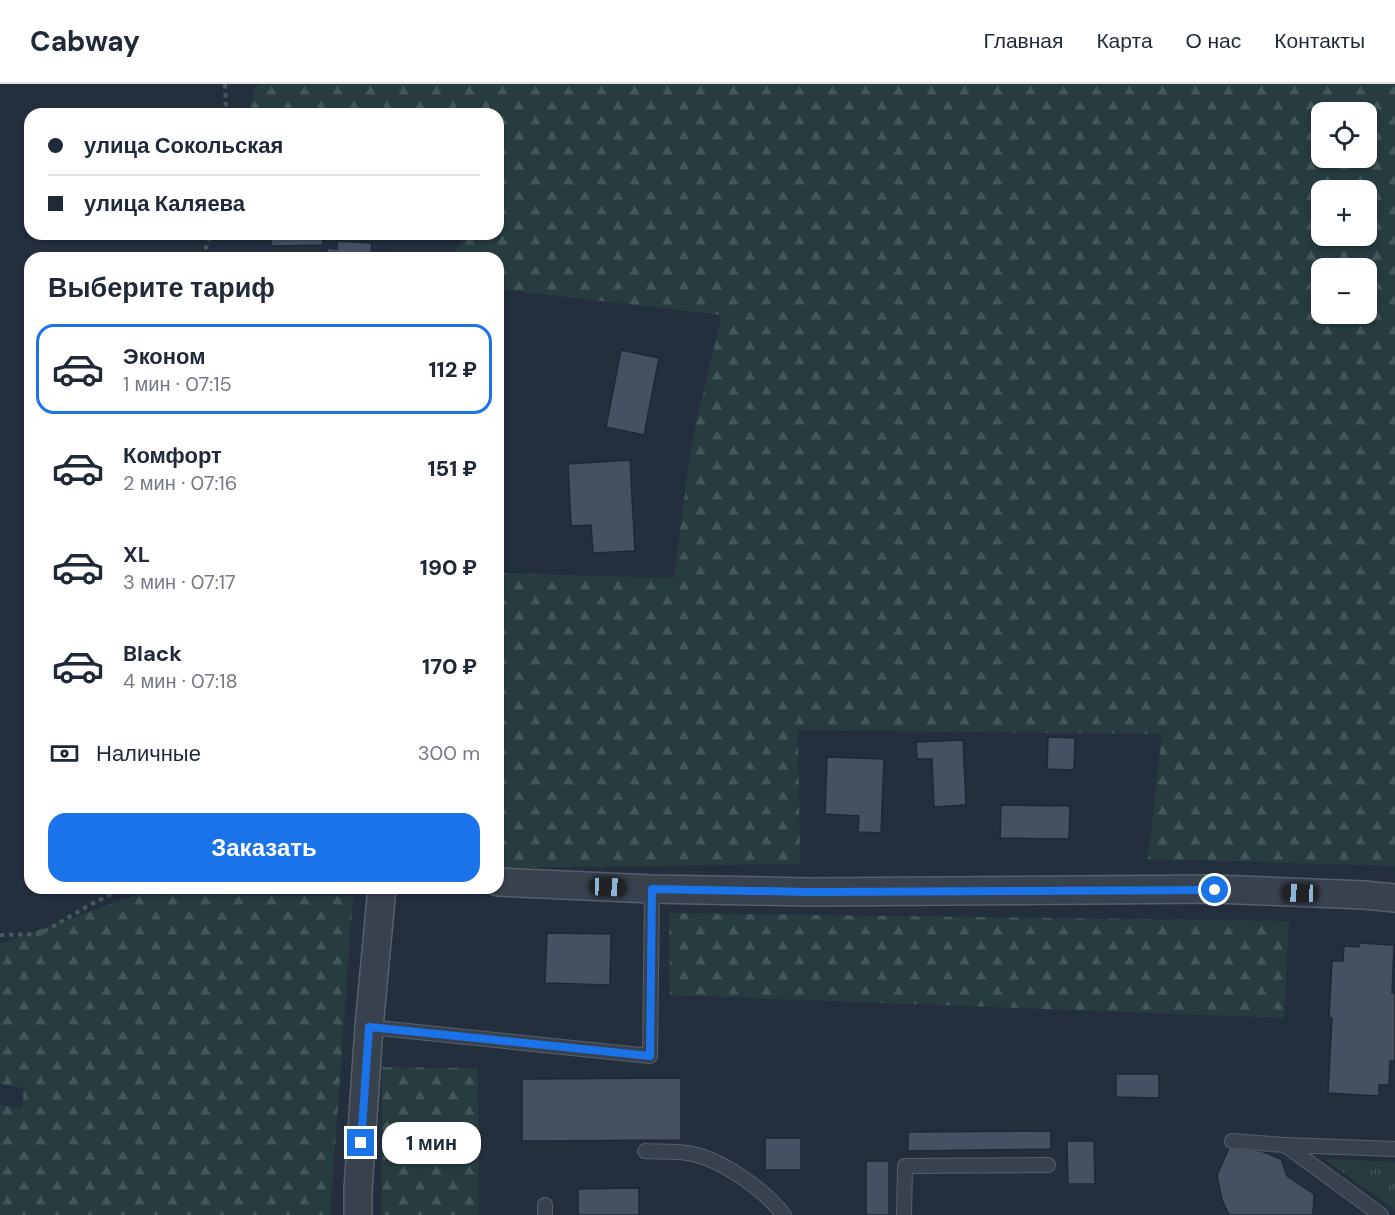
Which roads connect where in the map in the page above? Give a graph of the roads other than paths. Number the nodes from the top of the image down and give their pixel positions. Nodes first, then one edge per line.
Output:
1 (504, 882) edge
2 (652, 889) junction
3 (381, 894) edge
4 (1395, 898) edge
5 (369, 1027) junction
6 (1232, 1141) dead end
7 (1285, 1145) junction
8 (1395, 1149) edge
9 (645, 1151) dead end
10 (1048, 1164) dead end
11 (358, 1215) edge
12 (784, 1215) edge
13 (904, 1215) edge
14 (1381, 1215) edge

1 - 2 street
2 - 4 street
2 - 5 lane
3 - 5 street
5 - 11 street
6 - 7 lane
7 - 8 lane
7 - 14 lane
9 - 12 lane
10 - 13 lane

